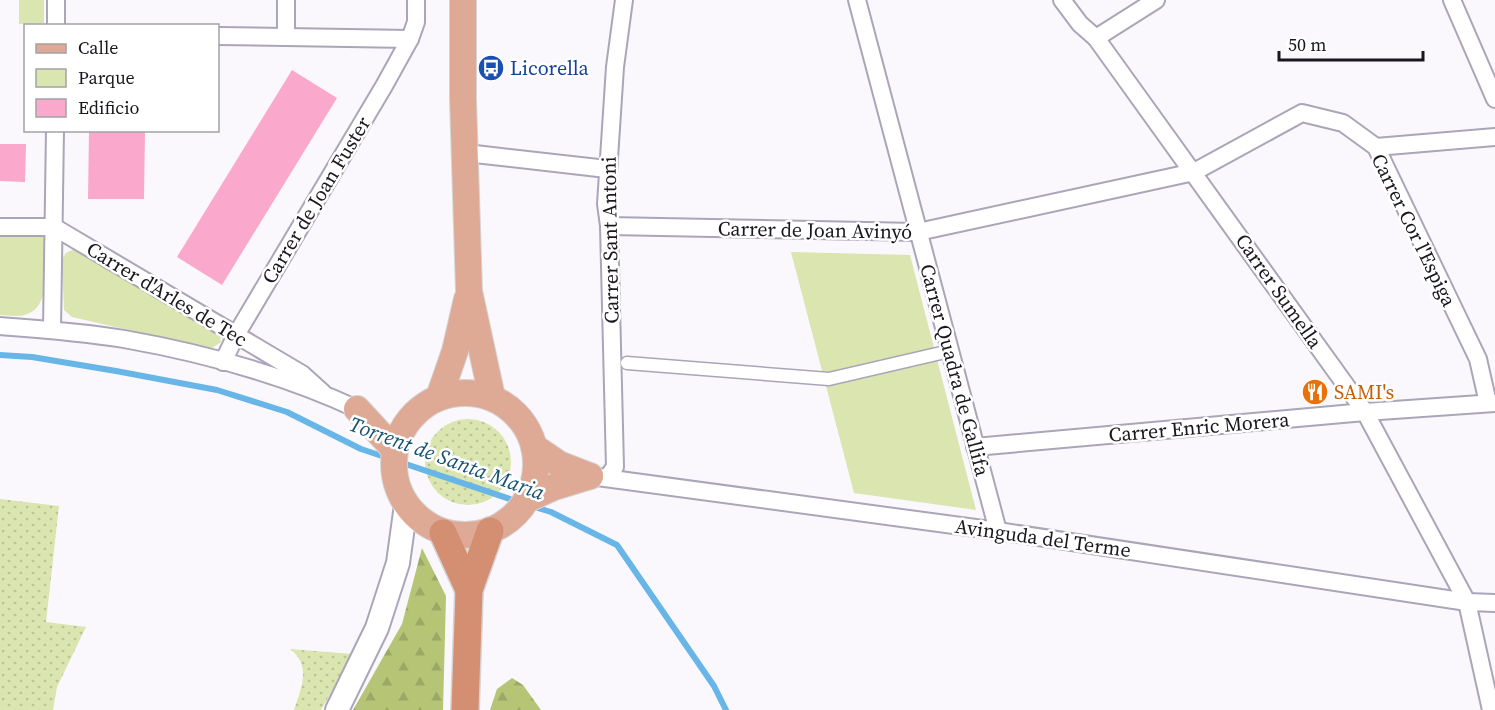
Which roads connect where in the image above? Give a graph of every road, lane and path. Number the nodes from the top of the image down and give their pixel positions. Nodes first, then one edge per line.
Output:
1 (56, 0) edge
2 (286, 0) edge
3 (416, 0) edge
4 (463, 0) edge
5 (476, 0) edge
6 (624, 0) edge
7 (858, 0) edge
8 (1062, 0) edge
9 (1156, 0) edge
10 (1452, 0) edge
11 (56, 24) edge
12 (219, 36) edge
13 (286, 36) junction
14 (1096, 38) junction
15 (410, 39) junction
16 (1495, 99) edge
17 (55, 132) edge
18 (1495, 137) edge
19 (1376, 147) junction
20 (476, 153) junction
21 (607, 169) junction
22 (1194, 172) junction
23 (609, 226) junction
24 (0, 227) edge
25 (54, 227) junction
26 (918, 232) junction
27 (469, 243) junction
28 (469, 291) junction
29 (0, 326) edge
30 (52, 330) junction
31 (236, 335) junction
32 (940, 353) dead end
33 (223, 362) junction
34 (627, 363) dead end
35 (323, 393) junction
36 (439, 397) junction
37 (492, 397) junction
38 (1492, 403) edge
39 (357, 409) junction
40 (1365, 412) junction
41 (410, 418) junction
42 (534, 447) junction
43 (975, 447) junction
44 (394, 459) junction
45 (599, 477) junction
46 (524, 503) junction
47 (406, 505) junction
48 (490, 531) junction
49 (998, 531) junction
50 (443, 533) junction
51 (469, 590) junction
52 (1467, 602) junction
53 (1495, 603) edge
54 (337, 710) edge
55 (465, 710) edge
56 (1491, 710) edge

1 - 11 street
2 - 13 street
3 - 15 street, Carrer de Joan Fuster
4 - 27 main road
5 - 20 main road
6 - 21 street, Carrer Sant Antoni
7 - 26 street, Carrer Quadra de Gallifa
8 - 14 street, Carrer Sumella
9 - 14 street
10 - 16 street
12 - 13 street
13 - 15 street
14 - 22 street, Carrer Sumella
15 - 31 street, Carrer de Joan Fuster
17 - 25 street
18 - 19 street
19 - 22 street, Carrer Cor l'Espiga
19 - 38 street, Carrer Cor l'Espiga
20 - 21 street
20 - 27 main road
21 - 23 street, Carrer Sant Antoni
22 - 26 street, Carrer de Joan Avinyó
22 - 40 street, Carrer Sumella
23 - 26 street, Carrer de Joan Avinyó
23 - 45 street, Carrer Sant Antoni
24 - 25 street
25 - 30 street
25 - 31 street, Carrer d'Arles de Tec
26 - 43 street, Carrer Quadra de Gallifa
27 - 28 main road
28 - 36 main road
28 - 37 main road
29 - 30 street, Carrer d'Arles de Tec
30 - 33 street, Carrer d'Arles de Tec
31 - 33 street, Carrer de Joan Fuster
31 - 35 street, Carrer d'Arles de Tec
32 - 34 street
33 - 35 street, Carrer d'Arles de Tec
35 - 39 street, Carrer d'Arles de Tec
36 - 37 main road
36 - 41 main road
37 - 42 main road
38 - 40 street, Carrer Enric Morera
39 - 41 main road
39 - 44 main road
40 - 43 street, Carrer Enric Morera
40 - 52 street, Carrer Sumella
41 - 44 main road
42 - 45 main road
42 - 46 main road
43 - 49 street, Carrer Quadra de Gallifa
44 - 47 main road
45 - 46 main road
45 - 49 street, Avinguda del Terme
46 - 48 main road
47 - 50 main road
47 - 54 main road
48 - 50 main road
48 - 51 highway
49 - 52 street, Avinguda del Terme
50 - 51 highway
51 - 55 highway
52 - 53 street, Avinguda del Terme
52 - 56 street, Carrer Sumella

